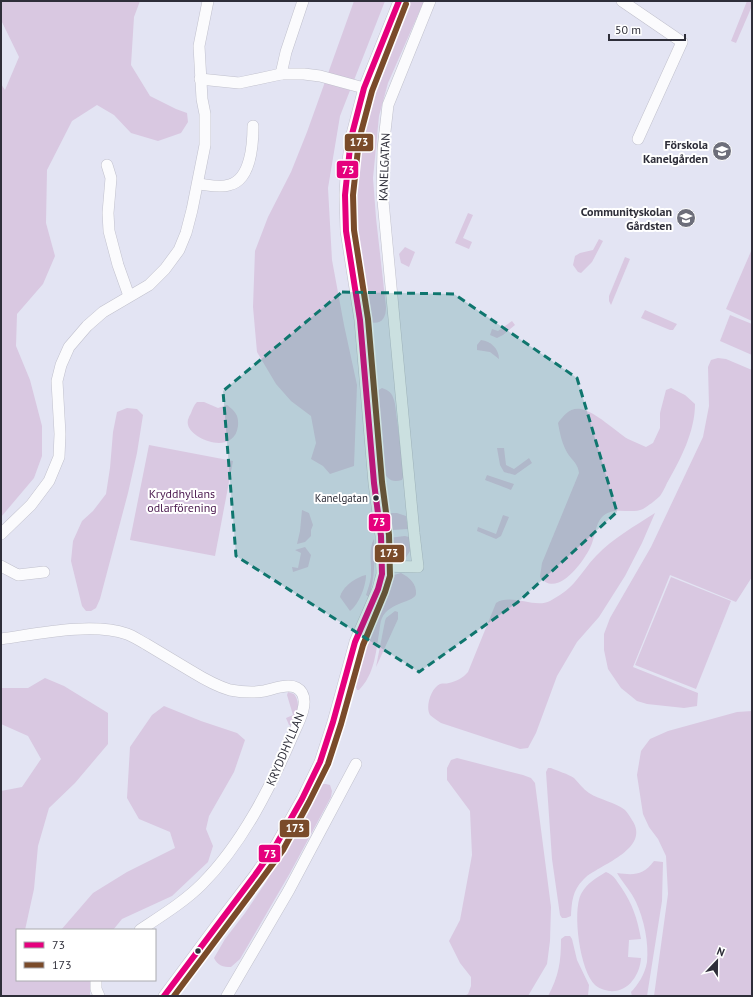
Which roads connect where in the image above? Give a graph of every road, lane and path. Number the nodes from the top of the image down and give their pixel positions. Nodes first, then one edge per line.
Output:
1 (208, 1) edge
2 (304, 1) edge
3 (399, 1) edge
4 (430, 1) edge
5 (622, 1) edge
6 (281, 74) junction
7 (200, 79) junction
8 (364, 88) junction
9 (253, 126) dead end
10 (638, 139) dead end
11 (107, 165) dead end
12 (199, 184) junction
13 (129, 296) junction
14 (1, 534) edge
15 (1, 566) edge
16 (382, 566) junction
17 (44, 572) dead end
18 (1, 639) edge
19 (356, 764) dead end
20 (141, 929) edge
21 (96, 981) edge
22 (99, 996) edge
23 (164, 996) edge
24 (227, 996) edge

1 - 7 street
2 - 6 street
3 - 8 street
4 - 16 street, KANELGATAN
5 - 10 street
6 - 7 street
6 - 8 street
7 - 12 street
8 - 16 street
9 - 12 street
11 - 13 street
12 - 13 street
13 - 14 street
15 - 17 street
16 - 23 street
18 - 20 street, KRYDDHYLLAN
19 - 24 street
21 - 22 street

